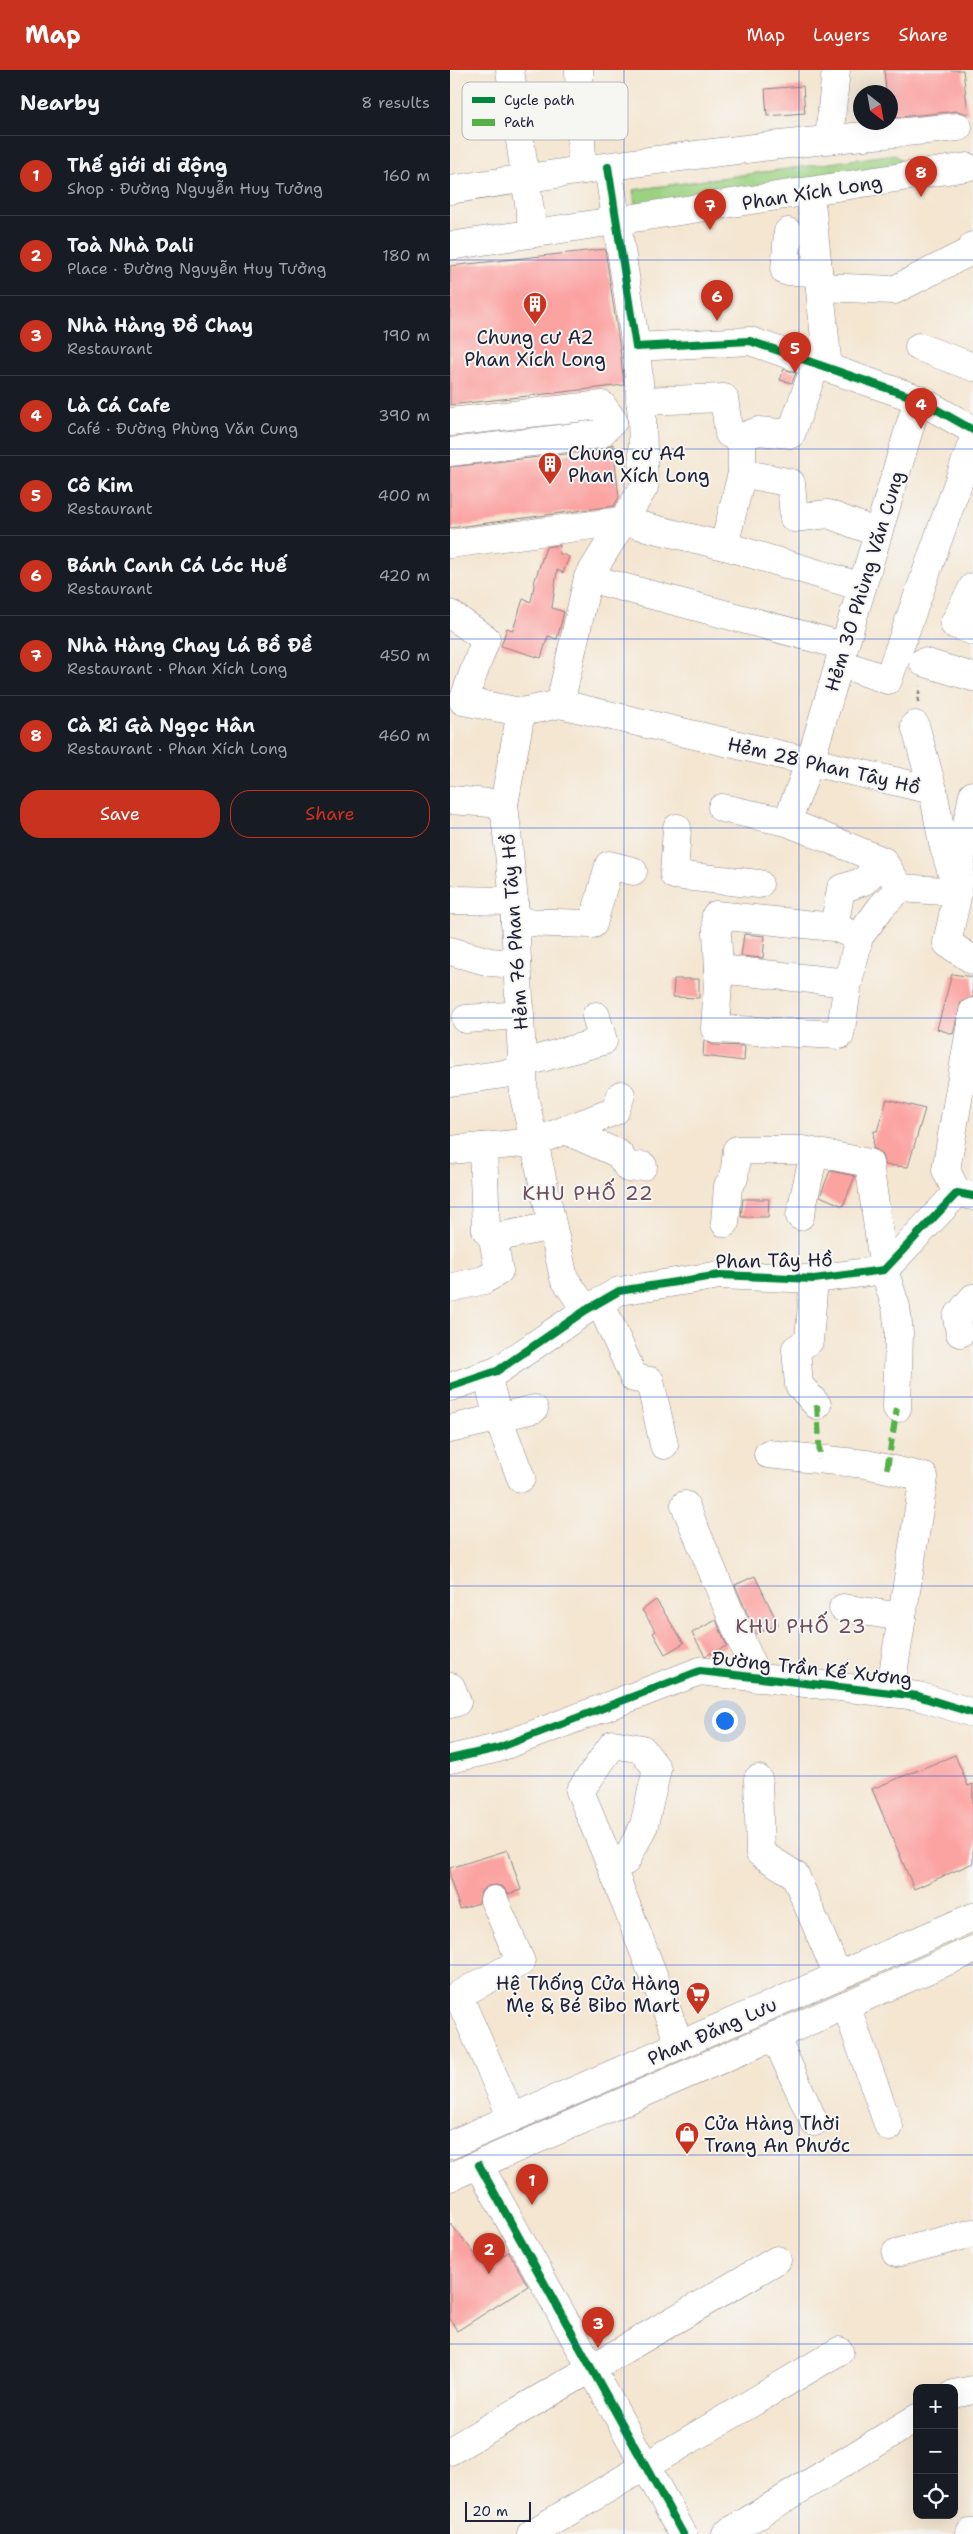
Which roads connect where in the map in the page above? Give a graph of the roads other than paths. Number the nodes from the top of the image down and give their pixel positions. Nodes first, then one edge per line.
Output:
1 (836, 70) edge
2 (965, 125) edge
3 (829, 138) junction
4 (521, 140) edge
5 (590, 140) edge
6 (970, 167) edge
7 (595, 169) junction
8 (527, 178) junction
9 (450, 190) edge
10 (810, 192) junction
11 (617, 222) junction
12 (533, 232) junction
13 (788, 232) dead end
14 (450, 246) edge
15 (973, 246) edge
16 (819, 280) junction
17 (636, 347) junction
18 (919, 347) dead end
19 (822, 366) junction
20 (973, 367) edge
21 (918, 399) junction
22 (641, 410) junction
23 (525, 414) junction
24 (613, 421) junction
25 (450, 422) edge
26 (973, 430) edge
27 (742, 437) junction
28 (973, 441) edge
29 (527, 443) junction
30 (450, 452) edge
31 (742, 473) junction
32 (622, 521) junction
33 (878, 533) junction
34 (450, 544) edge
35 (724, 546) junction
36 (588, 578) junction
37 (862, 587) junction
38 (973, 587) edge
39 (450, 614) edge
40 (973, 631) edge
41 (842, 655) junction
42 (923, 662) road end
43 (973, 678) edge
44 (560, 704) junction
45 (455, 706) edge
46 (521, 712) junction
47 (916, 725) road end
48 (810, 762) junction
49 (933, 790) junction
50 (973, 795) edge
51 (450, 800) edge
52 (504, 804) junction
53 (722, 808) dead end
54 (787, 822) junction
55 (677, 828) dead end
56 (883, 861) junction
57 (633, 871) dead end
58 (710, 881) junction
59 (759, 884) dead end
60 (900, 888) junction
61 (958, 892) junction
62 (450, 900) edge
63 (514, 912) junction
64 (716, 915) junction
65 (834, 926) junction
66 (860, 936) junction
67 (450, 951) edge
68 (973, 960) edge
69 (517, 964) junction
70 (719, 969) junction
71 (848, 983) junction
72 (973, 1012) edge
73 (520, 1015) junction
74 (596, 1016) dead end
75 (466, 1019) dead end
76 (523, 1067) junction
77 (450, 1082) edge
78 (621, 1095) dead end
79 (565, 1130) junction
80 (534, 1142) junction
81 (483, 1147) junction
82 (450, 1150) edge
83 (814, 1152) junction
84 (643, 1166) dead end
85 (965, 1194) edge
86 (800, 1216) dead end
87 (725, 1223) dead end
88 (552, 1226) junction
89 (493, 1238) junction
90 (884, 1270) junction
91 (814, 1279) junction
92 (450, 1288) edge
93 (973, 1298) edge
94 (593, 1306) junction
95 (960, 1334) dead end
96 (487, 1374) junction
97 (450, 1387) edge
98 (817, 1405) dead end
99 (897, 1408) dead end
100 (534, 1410) dead end
101 (498, 1418) junction
102 (450, 1429) edge
103 (664, 1444) dead end
104 (768, 1454) dead end
105 (521, 1478) dead end
106 (685, 1505) dead end
107 (843, 1608) dead end
108 (902, 1617) junction
109 (757, 1678) junction
110 (890, 1692) junction
111 (973, 1713) edge
112 (450, 1759) edge
113 (758, 1779) dead end
114 (612, 1868) dead end
115 (494, 1900) dead end
116 (971, 1922) edge
117 (973, 1950) edge
118 (838, 1976) junction
119 (846, 2005) junction
120 (775, 2036) junction
121 (680, 2045) junction
122 (512, 2118) junction
123 (814, 2122) dead end
124 (889, 2128) dead end
125 (450, 2145) edge
126 (479, 2164) junction
127 (450, 2177) edge
128 (973, 2233) edge
129 (896, 2253) dead end
130 (778, 2260) dead end
131 (839, 2351) dead end
132 (593, 2369) junction
133 (973, 2390) edge
134 (958, 2393) edge
135 (913, 2420) edge
136 (450, 2452) edge
137 (644, 2467) junction
138 (679, 2533) edge
139 (531, 2534) edge
140 (726, 2534) edge

1 - 3 street
2 - 3 street
2 - 6 street
3 - 7 street
4 - 8 street
5 - 7 street
6 - 10 street, Phan Xích Long
7 - 8 street
7 - 11 street
8 - 9 street
8 - 12 street
10 - 11 street, Phan Xích Long
10 - 16 street
11 - 12 street, Phan Xích Long
11 - 17 street
12 - 14 street, Phan Xích Long
13 - 16 street
15 - 16 street
16 - 19 street
17 - 19 street
17 - 22 street
18 - 20 street
19 - 21 street
19 - 27 street
21 - 26 street
21 - 33 street, Hẻm 30 Phùng Văn Cung
22 - 24 street
22 - 27 street
22 - 32 street
23 - 24 street
23 - 25 street
23 - 29 street
24 - 29 street
27 - 31 street
28 - 41 street
29 - 30 street
31 - 33 street
31 - 35 street
32 - 34 street
32 - 35 street
32 - 36 street
33 - 37 street, Hẻm 30 Phùng Văn Cung
35 - 37 street
36 - 41 street
36 - 44 street
37 - 41 street, Hẻm 30 Phùng Văn Cung
38 - 40 street
39 - 45 street
41 - 48 street, Hẻm 30 Phùng Văn Cung
42 - 43 street
44 - 46 street
44 - 48 street, Hẻm 28 Phan Tây Hồ
45 - 46 street
46 - 52 street, Hẻm 76 Phan Tây Hồ
47 - 49 street
48 - 49 street, Hẻm 28 Phan Tây Hồ
48 - 54 street, Hẻm 30 Phùng Văn Cung
49 - 61 street, Hẻm 28 Phan Tây Hồ
50 - 61 street
51 - 52 street
52 - 63 street, Hẻm 76 Phan Tây Hồ
53 - 54 street
54 - 56 street
55 - 58 street
56 - 60 street
56 - 65 street
57 - 63 street
58 - 59 street
58 - 64 street
60 - 61 street
60 - 66 street
61 - 68 street, Hẻm 28 Phan Tây Hồ
62 - 63 street
63 - 69 street, Hẻm 76 Phan Tây Hồ
64 - 65 street
64 - 70 street
65 - 66 street
66 - 71 street
67 - 69 street
69 - 73 street, Hẻm 76 Phan Tây Hồ
70 - 71 street
70 - 71 street
72 - 85 street
73 - 75 street
73 - 76 street, Hẻm 76 Phan Tây Hồ
74 - 76 street
76 - 77 street
76 - 80 street, Hẻm 76 Phan Tây Hồ
78 - 79 street
79 - 80 street
79 - 84 street
80 - 81 street
80 - 88 street, Hẻm 76 Phan Tây Hồ
81 - 82 street
81 - 89 street
83 - 86 street
83 - 87 street
83 - 90 street
85 - 90 street
88 - 89 street
88 - 94 street, Hẻm 76 Phan Tây Hồ
89 - 92 street
90 - 91 street, Phan Tây Hồ
90 - 99 street
91 - 94 street, Phan Tây Hồ
91 - 98 street
93 - 95 street
94 - 96 street, Phan Tây Hồ
94 - 103 street, Hẻm 76 Phan Tây Hồ
96 - 97 street, Phan Tây Hồ
96 - 101 street
100 - 101 street
101 - 102 street
101 - 105 street
104 - 108 street
106 - 109 street
107 - 108 street
108 - 110 street
109 - 110 street, Đường Trần Kế Xương
109 - 112 street, Đường Trần Kế Xương
110 - 111 street, Đường Trần Kế Xương
113 - 118 street
114 - 121 street
115 - 122 street
116 - 118 street, Phan Đăng Lưu
117 - 119 street, Phan Đăng Lưu
118 - 121 street, Phan Đăng Lưu
119 - 120 street, Phan Đăng Lưu
119 - 124 street
120 - 123 street
120 - 126 street, Phan Đăng Lưu
121 - 122 street, Phan Đăng Lưu
122 - 125 street, Phan Đăng Lưu
126 - 127 street, Phan Đăng Lưu
126 - 132 street
128 - 129 street
130 - 132 street
131 - 137 street
132 - 136 street
132 - 137 street
133 - 134 street
135 - 140 street
137 - 138 street
137 - 139 street

